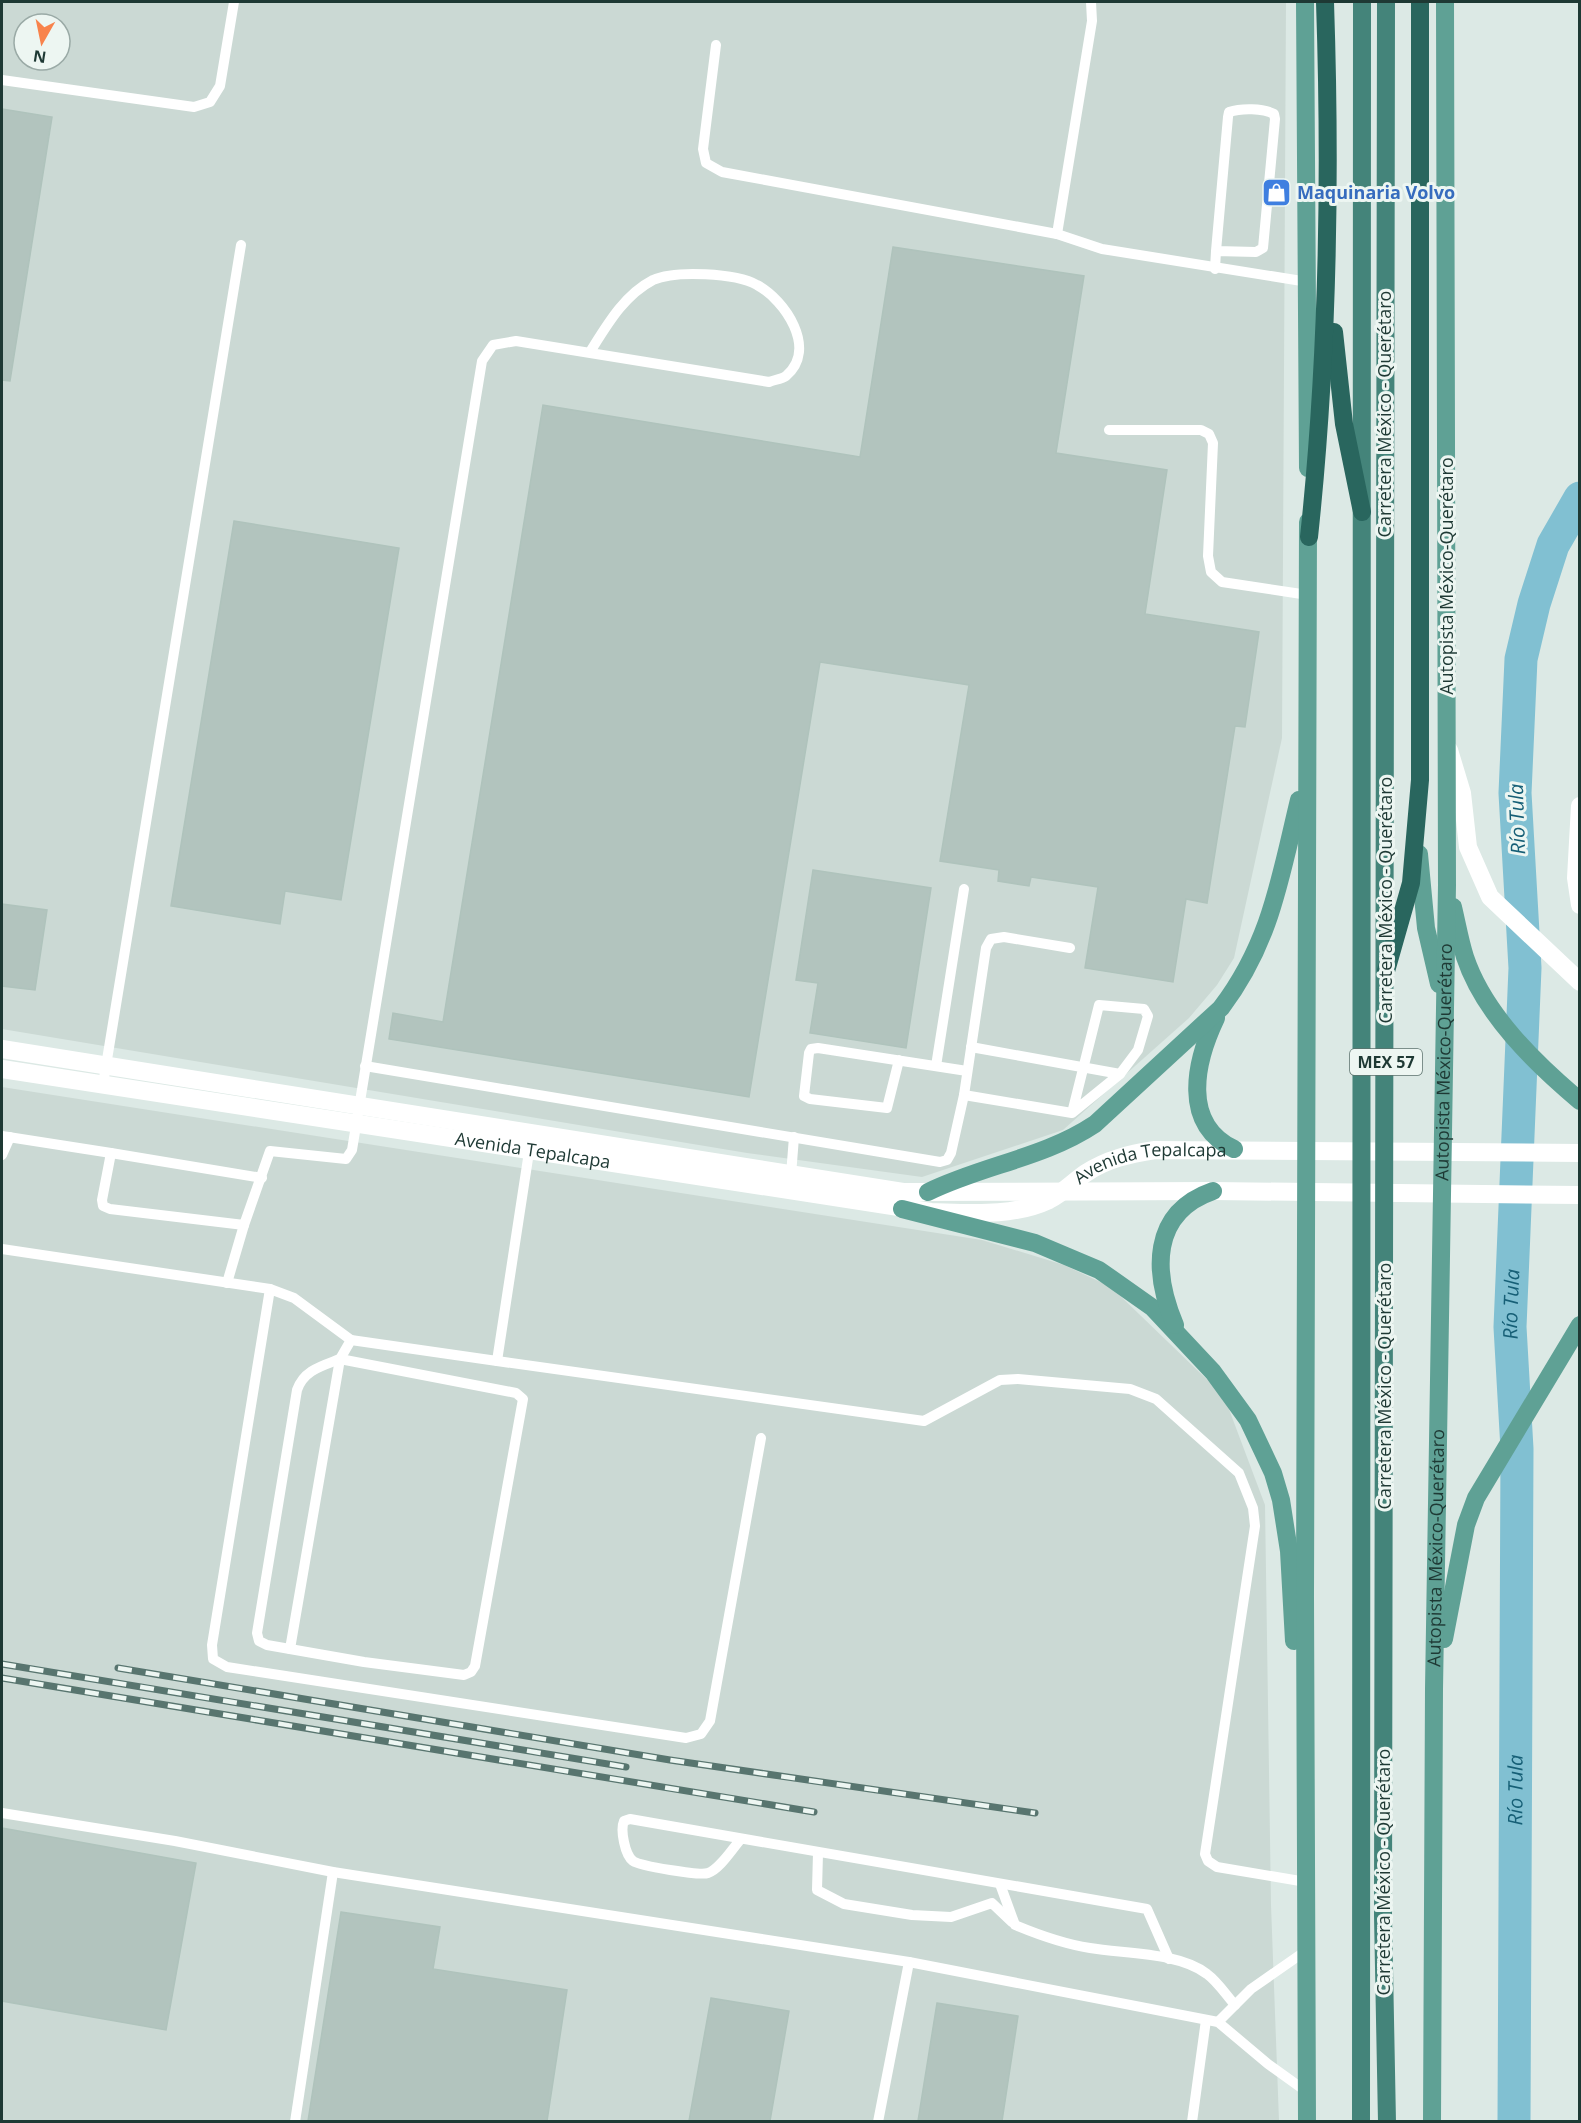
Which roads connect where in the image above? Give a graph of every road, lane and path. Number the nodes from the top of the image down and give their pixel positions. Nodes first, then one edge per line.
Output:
1 (234, 2) edge
2 (1091, 2) edge
3 (1305, 2) edge
4 (1325, 2) edge
5 (1362, 2) edge
6 (1386, 2) edge
7 (1420, 2) edge
8 (1444, 5) edge
9 (716, 45) dead end
10 (2, 80) edge
11 (1057, 234) junction
12 (1327, 240) junction
13 (242, 245) dead end
14 (1216, 250) junction
15 (1215, 269) junction
16 (1308, 282) junction
17 (590, 352) junction
18 (1109, 430) dead end
19 (1362, 512) junction
20 (1308, 537) junction
21 (1308, 595) junction
22 (1448, 747) junction
23 (1307, 772) junction
24 (1580, 806) edge
25 (1418, 825) junction
26 (1447, 885) junction
27 (964, 889) dead end
28 (1580, 904) edge
29 (1070, 948) dead end
30 (1386, 971) junction
31 (1578, 981) edge
32 (1221, 1008) junction
33 (1445, 1012) junction
34 (971, 1047) junction
35 (2, 1049) edge
36 (899, 1060) junction
37 (106, 1066) junction
38 (365, 1066) junction
39 (936, 1066) junction
40 (1083, 1068) junction
41 (2, 1069) edge
42 (967, 1071) junction
43 (1119, 1074) junction
44 (103, 1084) junction
45 (964, 1095) junction
46 (1574, 1096) edge
47 (1072, 1113) junction
48 (357, 1115) junction
49 (6, 1137) edge
50 (794, 1137) junction
51 (1238, 1149) junction
52 (529, 1152) junction
53 (1578, 1153) edge
54 (111, 1154) junction
55 (2, 1155) edge
56 (791, 1175) junction
57 (262, 1178) junction
58 (1063, 1191) junction
59 (1213, 1191) junction
60 (928, 1192) junction
61 (1577, 1195) edge
62 (902, 1209) junction
63 (244, 1225) junction
64 (2, 1248) edge
65 (227, 1283) junction
66 (270, 1289) junction
67 (1576, 1330) edge
68 (351, 1340) junction
69 (1184, 1342) junction
70 (340, 1359) junction
71 (497, 1361) junction
72 (761, 1438) dead end
73 (290, 1649) junction
74 (1434, 1689) junction
75 (1305, 1708) junction
76 (2, 1813) edge
77 (741, 1839) junction
78 (818, 1853) junction
79 (333, 1872) junction
80 (1306, 1882) junction
81 (1000, 1884) junction
82 (1015, 1925) junction
83 (1307, 1950) junction
84 (1169, 1959) junction
85 (909, 1962) junction
86 (1235, 2005) junction
87 (1206, 2020) junction
88 (1218, 2022) junction
89 (1307, 2092) junction
90 (295, 2121) edge
91 (878, 2121) edge
92 (1192, 2121) edge
93 (1307, 2121) edge
94 (1361, 2121) edge
95 (1387, 2121) edge
96 (1432, 2121) edge

1 - 10 lane
2 - 11 lane
3 - 16 main road
4 - 12 highway
5 - 19 highway, Carretera México - Querétaro / MEX 57
6 - 30 highway, Carretera México - Querétaro / MEX 57
7 - 25 highway
8 - 22 main road, Autopista México-Querétaro
9 - 11 lane
11 - 15 lane
12 - 19 highway
12 - 20 highway
13 - 37 lane
14 - 14 lane
14 - 15 lane
15 - 16 lane
16 - 20 main road
17 - 17 lane
17 - 38 lane
18 - 21 lane
19 - 94 highway, Carretera México - Querétaro / MEX 57
20 - 21 main road
21 - 23 main road
22 - 26 main road, Autopista México-Querétaro
22 - 31 main road
23 - 32 main road
23 - 75 main road
24 - 28 main road
25 - 30 highway
25 - 33 main road
26 - 33 main road, Autopista México-Querétaro
26 - 46 main road
27 - 39 lane
29 - 34 lane
30 - 95 highway, Carretera México - Querétaro / MEX 57
32 - 51 main road
32 - 60 main road
33 - 74 main road, Autopista México-Querétaro
34 - 40 lane
34 - 42 lane
35 - 37 main road, Avenida Tepalcapa
36 - 36 lane
36 - 39 lane
37 - 44 lane
37 - 48 main road, Avenida Tepalcapa
38 - 48 lane
38 - 50 lane
39 - 42 lane
40 - 43 lane
40 - 43 lane
40 - 47 lane
41 - 44 main road, Avenida Tepalcapa
42 - 45 lane
43 - 47 lane
44 - 48 main road, Avenida Tepalcapa
45 - 47 lane
45 - 50 lane
48 - 52 main road, Avenida Tepalcapa
48 - 56 main road, Avenida Tepalcapa
48 - 57 lane
49 - 54 lane
49 - 55 lane
50 - 56 lane
51 - 53 main road, Avenida Tepalcapa
51 - 58 main road, Avenida Tepalcapa
52 - 62 main road, Avenida Tepalcapa
52 - 71 lane
54 - 57 lane
54 - 63 lane
56 - 60 main road, Avenida Tepalcapa
57 - 63 lane
58 - 59 main road, Avenida Tepalcapa
58 - 60 main road, Avenida Tepalcapa
58 - 62 main road, Avenida Tepalcapa
59 - 61 main road, Avenida Tepalcapa
59 - 69 main road
62 - 69 main road
63 - 65 lane
64 - 65 lane
65 - 66 lane
66 - 68 lane
66 - 72 lane
67 - 74 main road
68 - 70 lane
68 - 71 lane
69 - 75 main road
70 - 73 lane
70 - 73 lane
70 - 73 lane
71 - 80 lane
74 - 96 main road, Autopista México-Querétaro
75 - 80 main road
76 - 79 lane
77 - 77 lane
77 - 78 lane
78 - 81 lane
78 - 82 lane
79 - 85 lane
79 - 90 lane
80 - 83 main road
81 - 82 lane
81 - 84 lane
82 - 84 lane
83 - 86 lane
83 - 89 main road
84 - 86 lane
85 - 87 lane
85 - 91 lane
86 - 88 lane
87 - 88 lane
87 - 92 lane
88 - 89 lane
89 - 93 main road

